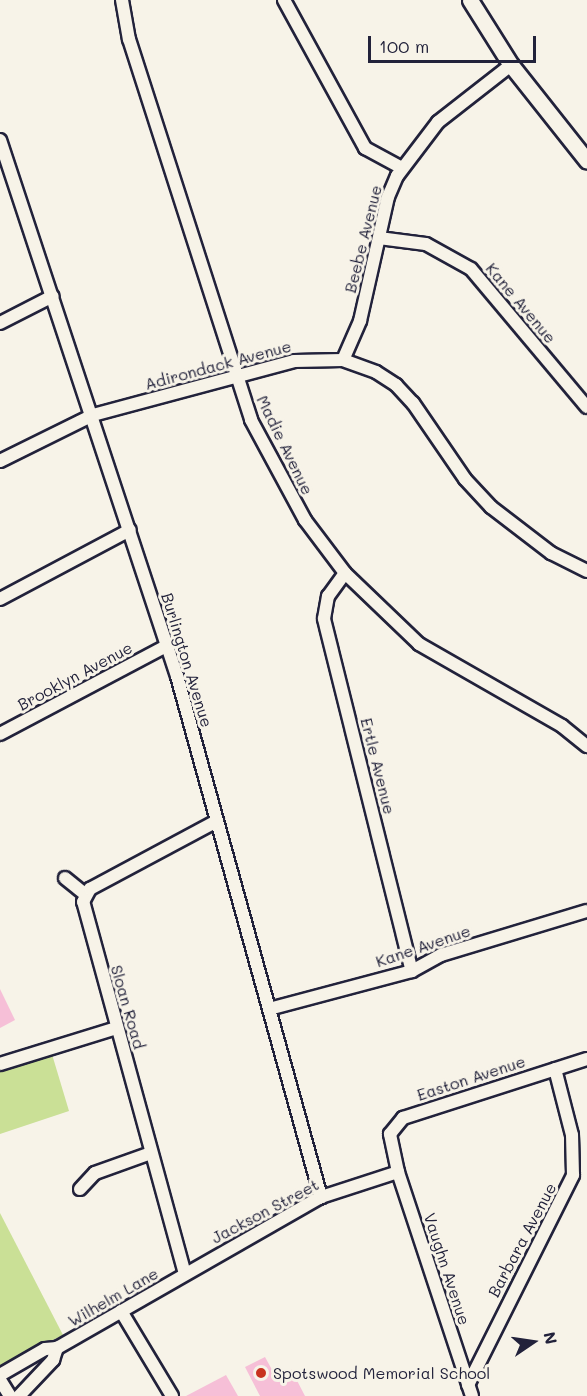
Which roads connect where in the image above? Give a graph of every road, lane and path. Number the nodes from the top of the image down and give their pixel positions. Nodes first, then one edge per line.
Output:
1 (122, 0) edge
2 (284, 0) edge
3 (470, 0) edge
4 (511, 65) junction
5 (0, 140) edge
6 (587, 161) edge
7 (402, 168) junction
8 (379, 238) junction
9 (53, 296) junction
10 (0, 323) edge
11 (343, 360) junction
12 (237, 378) junction
13 (587, 407) edge
14 (93, 415) junction
15 (0, 461) edge
16 (130, 530) junction
17 (587, 571) edge
18 (345, 573) junction
19 (0, 599) edge
20 (166, 646) junction
21 (0, 734) edge
22 (587, 746) edge
23 (217, 821) junction
24 (65, 878) dead end
25 (85, 894) junction
26 (587, 912) edge
27 (412, 971) junction
28 (269, 1009) junction
29 (116, 1028) junction
30 (587, 1059) edge
31 (0, 1064) edge
32 (555, 1069) junction
33 (151, 1153) junction
34 (392, 1153) joint
35 (398, 1172) junction
36 (80, 1189) dead end
37 (321, 1197) junction
38 (185, 1274) junction
39 (121, 1311) junction
40 (57, 1348) junction
41 (0, 1375) edge
42 (0, 1380) edge
43 (470, 1390) edge
44 (10, 1396) edge
45 (19, 1396) edge
46 (172, 1396) edge

1 - 12 street, Madie Avenue
2 - 7 street
3 - 4 main road
4 - 6 main road
4 - 7 street, Beebe Avenue
5 - 9 street, Burlington Avenue
7 - 8 street, Beebe Avenue
8 - 11 street, Beebe Avenue
8 - 13 street, Kane Avenue
9 - 10 street
9 - 14 street, Burlington Avenue
11 - 12 street, Adirondack Avenue
11 - 17 street, Adirondack Avenue
12 - 14 street, Adirondack Avenue
12 - 18 street, Madie Avenue
14 - 15 street, Adirondack Avenue
14 - 16 street, Burlington Avenue
16 - 19 street
16 - 20 street, Burlington Avenue
18 - 22 street, Madie Avenue
18 - 27 street, Ertle Avenue
20 - 21 street, Brooklyn Avenue
20 - 23 street, Burlington Avenue
23 - 25 street
23 - 28 street, Burlington Avenue
24 - 25 street
25 - 29 street, Sloan Road
26 - 27 street, Kane Avenue
27 - 28 street, Kane Avenue
28 - 37 street, Burlington Avenue
29 - 31 street
29 - 33 street, Sloan Road
30 - 32 street, Easton Avenue
32 - 34 street, Easton Avenue
32 - 43 street, Barbara Avenue
33 - 36 street
33 - 38 street, Sloan Road
34 - 35 street, Vaughn Avenue
35 - 37 street, Jackson Street
35 - 43 street, Vaughn Avenue
37 - 38 street, Jackson Street
38 - 39 street, Wilhelm Lane
39 - 40 street, Wilhelm Lane
39 - 46 street
40 - 41 street, Wilhelm Lane
40 - 45 street
42 - 44 street

